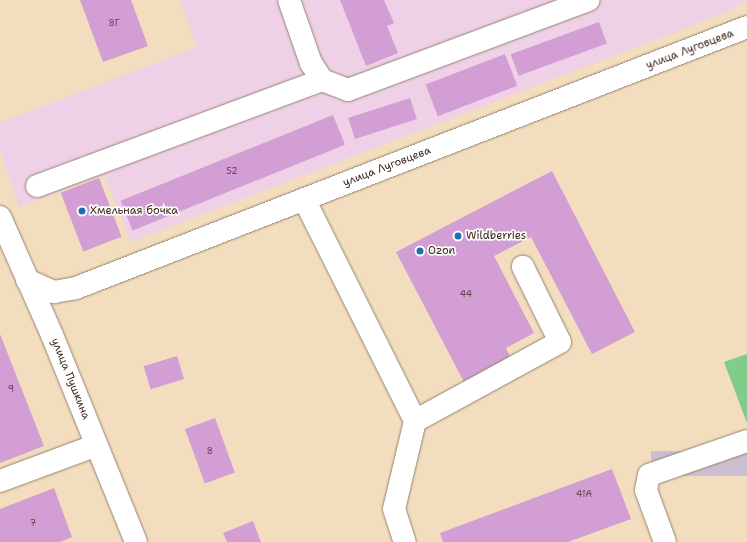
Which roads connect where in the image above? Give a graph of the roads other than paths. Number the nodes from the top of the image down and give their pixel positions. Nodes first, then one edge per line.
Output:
1 (289, 0) edge
2 (589, 0) edge
3 (747, 27) edge
4 (322, 80) junction
5 (37, 186) dead end
6 (304, 199) junction
7 (0, 217) edge
8 (4, 241) edge
9 (523, 267) dead end
10 (27, 280) junction
11 (415, 421) junction
12 (747, 441) edge
13 (97, 445) junction
14 (0, 481) edge
15 (136, 542) edge
16 (405, 542) edge
17 (665, 542) edge

1 - 4 street
2 - 4 street
3 - 6 street, улица Луговцева
4 - 5 street
6 - 10 street, улица Луговцева
6 - 11 street
7 - 8 street, улица Пушкина
8 - 10 street, улица Пушкина
9 - 11 street
10 - 13 street, улица Пушкина
11 - 16 street
12 - 17 street
13 - 14 street
13 - 15 street, улица Пушкина

